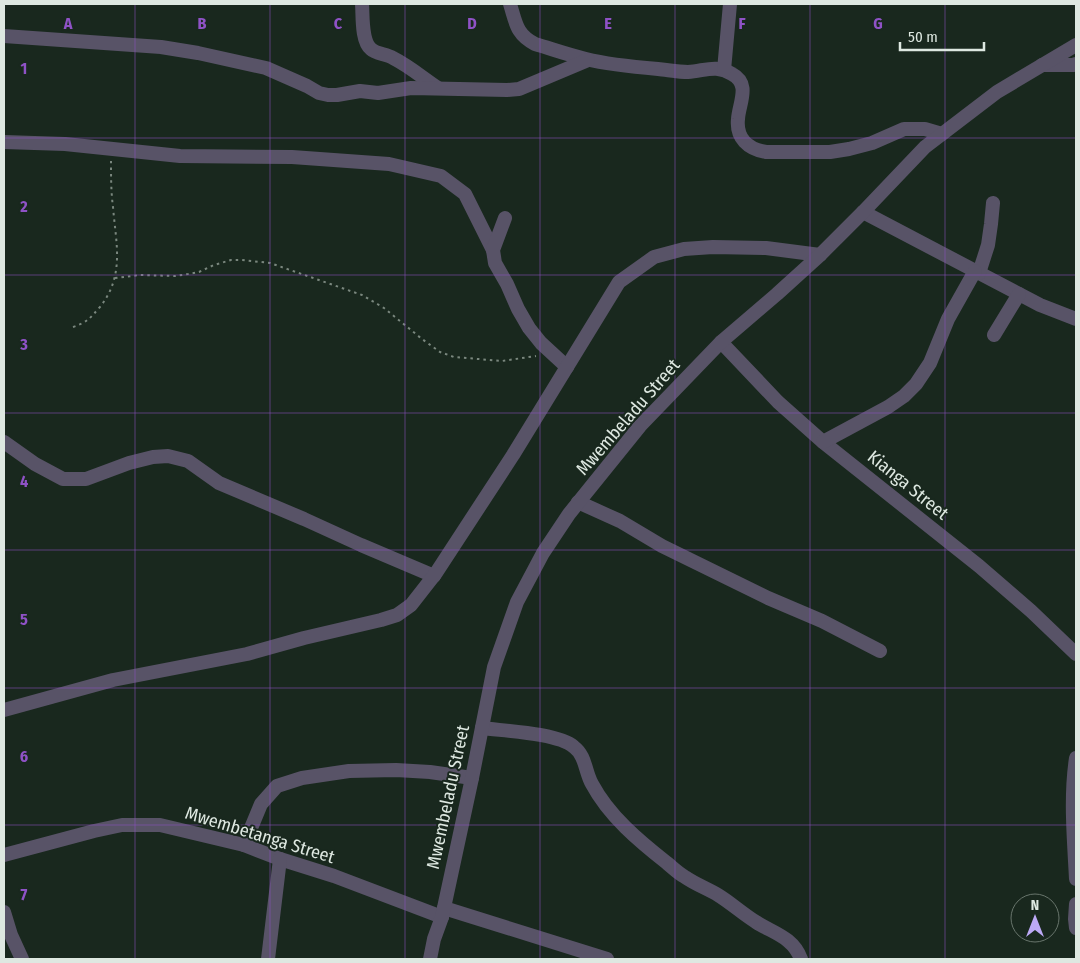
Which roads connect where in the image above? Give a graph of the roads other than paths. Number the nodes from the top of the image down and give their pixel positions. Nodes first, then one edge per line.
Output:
1 (362, 4) edge
2 (510, 4) edge
3 (730, 4) edge
4 (4, 36) edge
5 (1076, 45) edge
6 (588, 60) junction
7 (1076, 64) edge
8 (1041, 65) junction
9 (724, 70) junction
10 (438, 88) junction
11 (942, 134) junction
12 (4, 142) edge
13 (993, 203) dead end
14 (863, 212) junction
15 (505, 218) dead end
16 (493, 250) junction
17 (820, 254) junction
18 (977, 272) junction
19 (1019, 294) junction
20 (1076, 319) edge
21 (994, 335) dead end
22 (721, 342) junction
23 (567, 367) junction
24 (4, 442) edge
25 (823, 442) junction
26 (578, 502) junction
27 (434, 576) junction
28 (880, 651) dead end
29 (1076, 654) edge
30 (4, 710) edge
31 (482, 728) junction
32 (1076, 758) edge
33 (472, 778) junction
34 (244, 845) junction
35 (4, 855) edge
36 (280, 859) junction
37 (1076, 879) edge
38 (1076, 904) edge
39 (4, 912) edge
40 (443, 912) junction
41 (1076, 922) edge
42 (22, 959) edge
43 (268, 959) edge
44 (430, 959) edge
45 (607, 959) edge
46 (801, 959) edge

1 - 10 street
2 - 6 street
3 - 9 street
4 - 10 street
5 - 8 street, Mwembeladu Street
6 - 9 street
6 - 10 street
7 - 8 street
8 - 11 street, Mwembeladu Street
9 - 11 street
11 - 14 street, Mwembeladu Street
12 - 16 street
13 - 18 street
14 - 17 street, Mwembeladu Street
14 - 18 street
15 - 16 street
16 - 23 street
17 - 22 street, Mwembeladu Street
17 - 23 street
18 - 19 street
18 - 25 street
19 - 20 street
19 - 21 street
22 - 25 street, Kianga Street
22 - 26 street, Mwembeladu Street
23 - 27 street
24 - 27 street
25 - 29 street, Kianga Street
26 - 28 street
26 - 31 street, Mwembeladu Street
27 - 30 street
31 - 33 street, Mwembeladu Street
31 - 46 street
32 - 37 street
33 - 34 street
33 - 40 street, Mwembeladu Street
34 - 35 street, Mwembetanga Street
34 - 36 street, Mwembetanga Street
36 - 40 street, Mwembetanga Street
36 - 43 street
38 - 41 street
39 - 42 street
40 - 44 street, Mwembeladu Street
40 - 45 street, Mwembetanga Street

